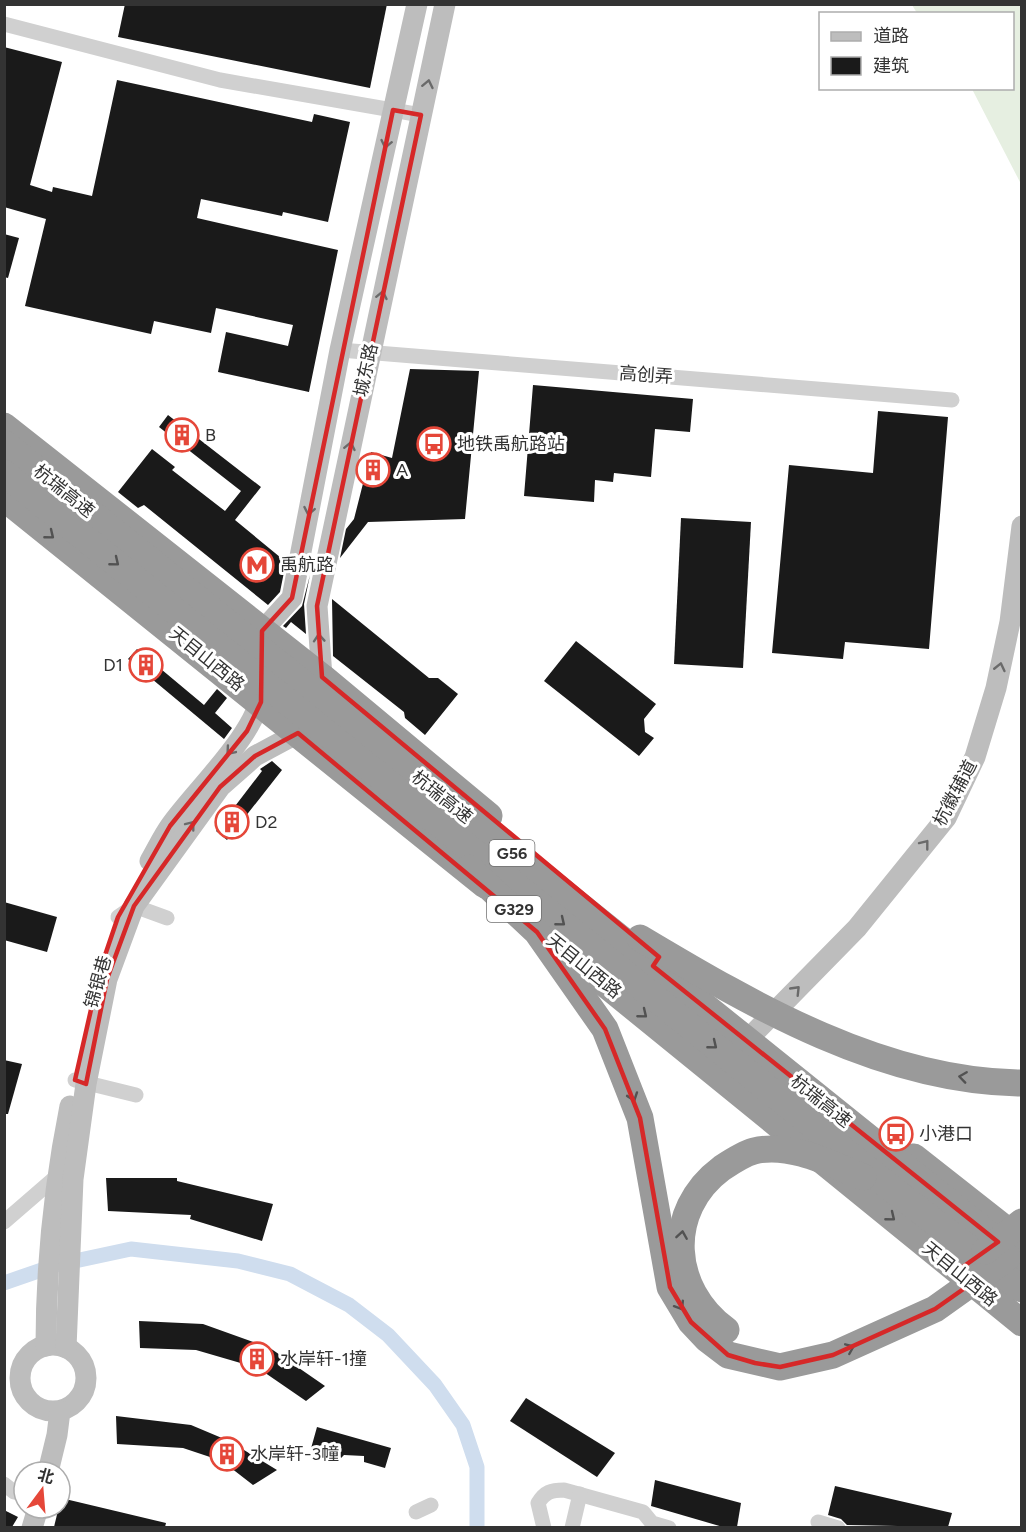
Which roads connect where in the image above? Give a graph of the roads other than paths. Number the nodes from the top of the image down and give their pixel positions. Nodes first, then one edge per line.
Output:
1 (417, 4) edge
2 (445, 4) edge
3 (4, 24) edge
4 (393, 110) junction
5 (421, 116) junction
6 (340, 350) junction
7 (370, 352) junction
8 (952, 400) dead end
9 (4, 426) edge
10 (4, 443) edge
11 (4, 472) edge
12 (4, 498) edge
13 (1022, 526) edge
14 (262, 631) junction
15 (322, 677) junction
16 (261, 702) junction
17 (305, 728) junction
18 (553, 886) junction
19 (126, 912) junction
20 (167, 918) dead end
21 (755, 1032) junction
22 (81, 1082) junction
23 (1022, 1083) edge
24 (136, 1095) dead end
25 (65, 1178) junction
26 (892, 1189) junction
27 (4, 1222) edge
28 (1022, 1222) edge
29 (1022, 1242) edge
30 (1022, 1248) edge
31 (1022, 1261) edge
32 (1022, 1289) edge
33 (56, 1304) junction
34 (1022, 1323) edge
35 (56, 1347) junction
36 (60, 1411) junction
37 (50, 1460) edge
38 (580, 1494) junction
39 (431, 1504) dead end
40 (416, 1512) dead end
41 (818, 1522) dead end
42 (544, 1527) edge
43 (572, 1527) edge
44 (669, 1527) edge
45 (838, 1527) edge

1 - 4 street, 城东路
5 -> 2 street, 城东路
3 - 4 street
4 - 5 street
4 -> 6 street, 城东路
7 -> 5 street, 城东路
6 - 7 street, 高创弄
6 -> 14 street, 城东路
7 - 8 street, 高创弄
15 -> 7 street, 城东路
9 - 14 highway
10 - 18 highway, 杭瑞高速 / G56, bridge
11 -> 17 highway, 杭瑞高速 / G56, bridge
12 -> 16 highway, 天目山西路 / G329
21 -> 13 street, 杭徽辅道
14 - 15 highway
14 - 16 street
15 - 17 street, 城东路
15 - 21 highway
16 - 17 highway, 天目山西路 / G329
16 -> 19 street, 锦银巷
19 -> 17 street, 锦银巷
17 -> 26 highway, 杭瑞高速 / G56, bridge
17 -> 30 highway, bridge
17 -> 34 highway, 天目山西路 / G329
23 -> 18 highway, bridge
18 - 31 highway, 杭瑞高速 / G56, bridge
19 - 20 street
19 - 22 street, 锦银巷
21 - 29 highway
22 - 24 street
22 - 25 street, 锦银巷
25 - 27 street
25 - 33 street, 锦银巷
25 - 33 street, 锦银巷
28 -> 26 highway, bridge
26 - 32 highway, 杭瑞高速 / G56, bridge
33 - 35 street
35 - 36 street
35 - 36 street
36 - 37 street
38 - 42 street
38 - 43 street
38 - 44 street
39 - 40 street
41 - 45 street

